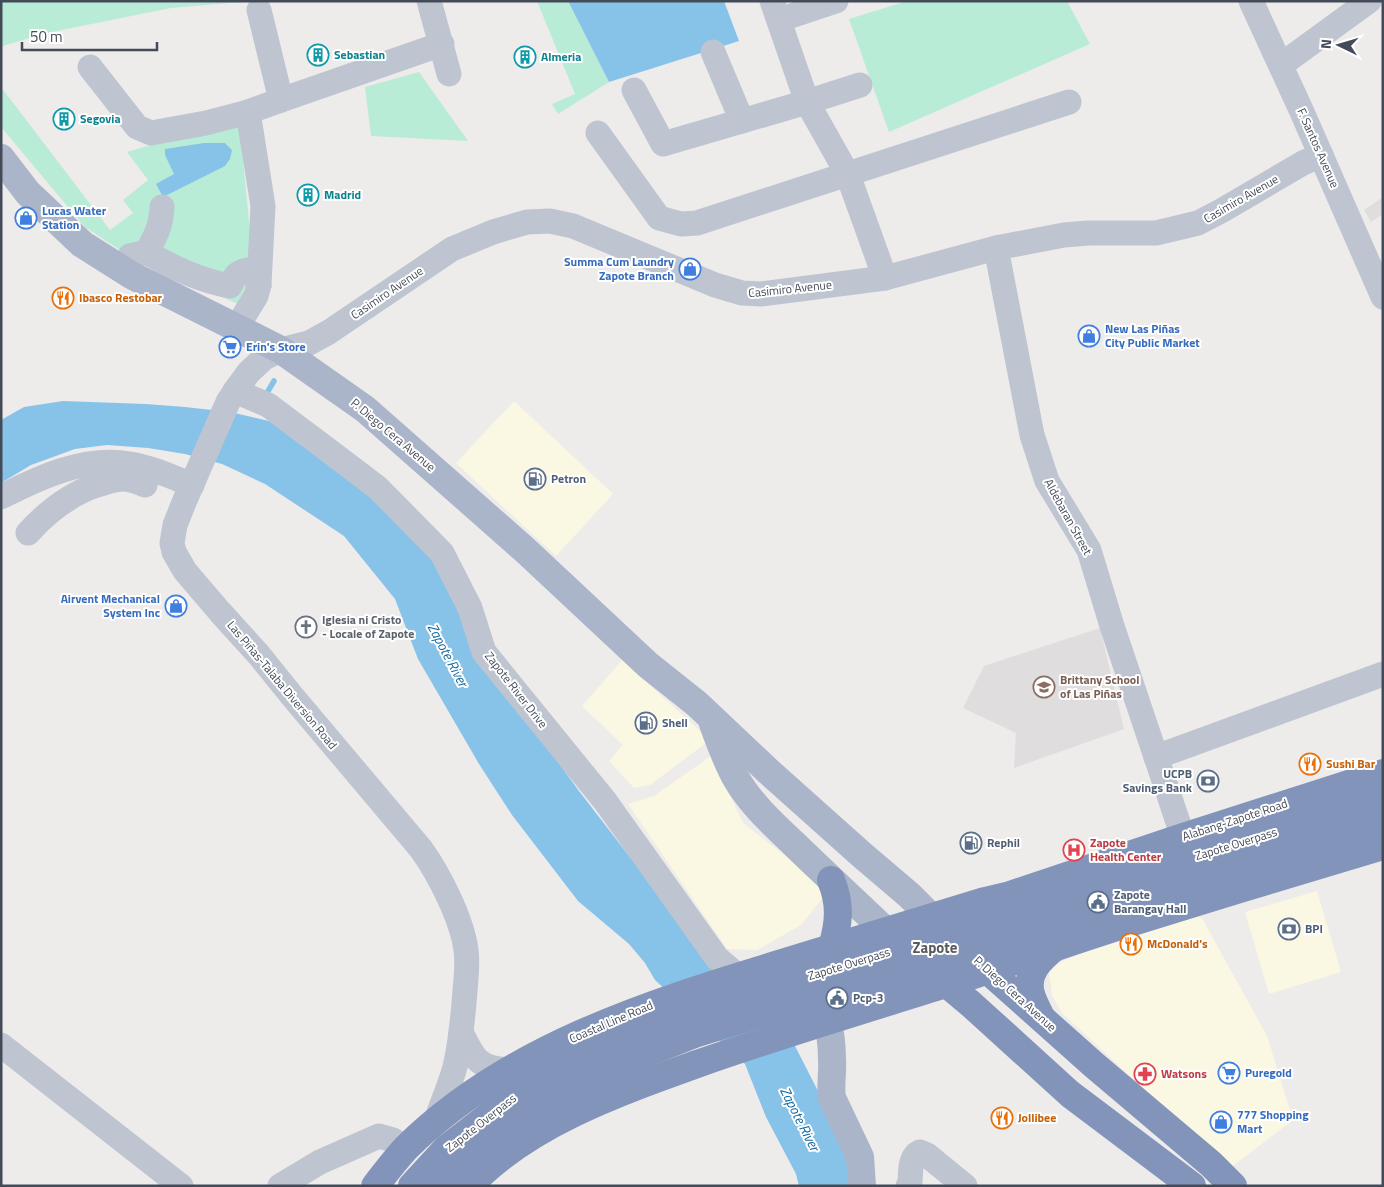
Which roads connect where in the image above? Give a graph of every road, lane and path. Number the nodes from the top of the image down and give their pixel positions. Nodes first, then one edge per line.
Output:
1 (429, 1) edge
2 (836, 1) edge
3 (1251, 1) edge
4 (1369, 1) edge
5 (259, 10) dead end
6 (776, 10) edge
7 (442, 44) junction
8 (713, 52) dead end
9 (1281, 66) junction
10 (90, 67) dead end
11 (449, 74) dead end
12 (860, 85) dead end
13 (634, 90) dead end
14 (280, 100) junction
15 (807, 102) junction
16 (1069, 102) dead end
17 (248, 112) junction
18 (742, 121) junction
19 (598, 133) dead end
20 (1321, 155) junction
21 (1, 158) edge
22 (848, 174) junction
23 (162, 207) dead end
24 (996, 248) junction
25 (885, 278) junction
26 (245, 280) junction
27 (1383, 297) edge
28 (236, 319) junction
29 (281, 350) junction
30 (245, 399) junction
31 (193, 483) junction
32 (1, 498) edge
33 (28, 533) dead end
34 (1383, 674) edge
35 (710, 718) junction
36 (1156, 757) junction
37 (1383, 773) edge
38 (1383, 798) edge
39 (1383, 821) edge
40 (1183, 837) junction
41 (1383, 846) edge
42 (831, 880) junction
43 (1010, 895) junction
44 (932, 918) junction
45 (888, 932) junction
46 (1055, 946) junction
47 (831, 948) junction
48 (1024, 957) junction
49 (987, 970) junction
50 (735, 977) junction
51 (946, 983) junction
52 (865, 1009) junction
53 (1042, 1018) junction
54 (828, 1021) junction
55 (461, 1032) junction
56 (1, 1046) edge
57 (509, 1070) junction
58 (436, 1121) junction
59 (406, 1149) junction
60 (471, 1184) edge
61 (181, 1186) edge
62 (280, 1186) edge
63 (375, 1186) edge
64 (412, 1186) edge
65 (440, 1186) edge
66 (862, 1186) edge
67 (908, 1186) edge
68 (964, 1186) edge
69 (1192, 1186) edge
70 (1233, 1186) edge

1 - 7 street
2 - 6 street
3 - 9 street, F. Santos Avenue
4 - 9 street
5 - 14 street
6 - 15 street
7 - 11 street
7 - 14 street
8 - 18 street
9 - 20 street, F. Santos Avenue
10 - 17 street
12 - 15 street
13 - 18 street
14 - 17 street
15 - 18 street
15 - 22 street
16 - 22 street
17 - 26 street
19 - 22 street
20 - 24 street, Casimiro Avenue
20 - 27 street, F. Santos Avenue
21 - 28 main road, P. Diego Cera Avenue
22 - 25 street
23 - 26 street
24 - 25 street, Casimiro Avenue
24 - 36 street, Aldebaran Street
25 - 29 street, Casimiro Avenue
26 - 28 street
28 - 29 main road, P. Diego Cera Avenue
29 - 30 street, Las Piñas-Talaba Diversion Road
29 - 35 main road, P. Diego Cera Avenue
30 - 31 street, Las Piñas-Talaba Diversion Road
30 - 50 street, Zapote River Drive
31 - 32 street
31 - 33 street
31 - 55 street, Las Piñas-Talaba Diversion Road
34 - 36 street
35 - 42 main road, P. Diego Cera Avenue
35 - 44 main road, P. Diego Cera Avenue
36 - 40 street, Aldebaran Street
37 - 40 highway, Alabang-Zapote Road
38 - 64 highway, Zapote Overpass
39 - 65 highway, Zapote Overpass
40 - 43 highway, Alabang-Zapote Road
41 - 46 highway
42 - 45 main road, P. Diego Cera Avenue
42 - 47 highway
43 - 44 highway, Alabang-Zapote Road
43 - 48 highway
44 - 45 highway, Alabang-Zapote Road
44 - 49 highway, P. Diego Cera Avenue
45 - 47 highway, Coastal Line Road
45 - 51 highway, P. Diego Cera Avenue
46 - 48 highway
46 - 53 highway
47 - 50 highway, Coastal Line Road
47 - 52 highway
47 - 54 main road
48 - 49 highway
49 - 51 highway
49 - 53 highway, P. Diego Cera Avenue
50 - 57 highway, Coastal Line Road
51 - 52 highway
51 - 69 highway, P. Diego Cera Avenue
52 - 54 highway
53 - 70 highway, P. Diego Cera Avenue
54 - 60 highway
54 - 66 main road
55 - 57 street
55 - 58 street, Las Piñas-Talaba Diversion Road
56 - 61 street
57 - 58 highway, Coastal Line Road
58 - 59 highway, Coastal Line Road
59 - 62 street
59 - 63 highway, Coastal Line Road
67 - 68 street

